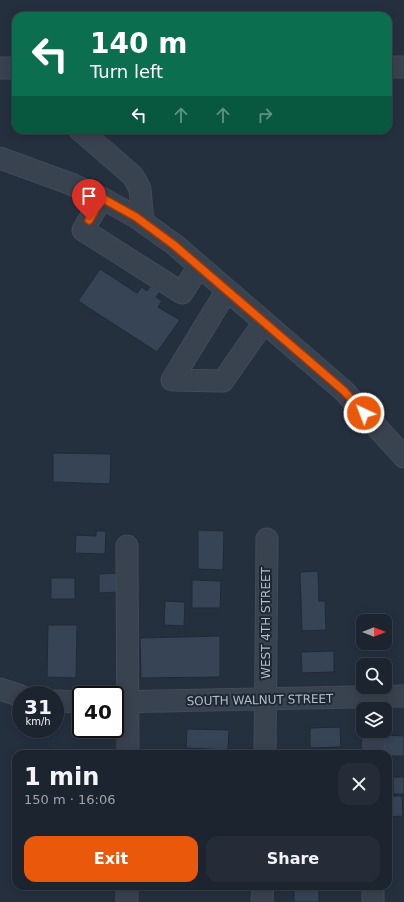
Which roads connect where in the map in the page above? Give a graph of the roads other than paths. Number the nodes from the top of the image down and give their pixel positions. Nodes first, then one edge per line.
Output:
1 (392, 67) edge
2 (404, 67) edge
3 (0, 68) edge
4 (12, 68) edge
5 (85, 134) edge
6 (0, 158) edge
7 (102, 198) junction
8 (143, 222) junction
9 (199, 266) junction
10 (227, 290) junction
11 (264, 322) junction
12 (404, 457) edge
13 (267, 539) dead end
14 (127, 546) dead end
15 (122, 686) edge
16 (0, 689) edge
17 (12, 693) edge
18 (404, 696) edge
19 (266, 700) junction
20 (356, 702) edge
21 (378, 702) edge
22 (124, 703) edge
23 (124, 725) edge
24 (374, 738) edge
25 (127, 750) edge
26 (265, 750) edge
27 (374, 750) edge
28 (127, 890) edge
29 (263, 890) edge
30 (374, 890) edge
31 (127, 902) edge
32 (262, 902) edge
33 (373, 902) edge

1 - 2 street
3 - 4 street
5 - 8 street
6 - 7 street
7 - 8 street
7 - 9 street
8 - 9 street
9 - 10 street
10 - 11 street
10 - 11 street
11 - 12 street
13 - 19 street, WEST 4TH STREET
14 - 15 street
16 - 17 street
18 - 21 street, SOUTH WALNUT STREET
19 - 20 street, SOUTH WALNUT STREET
19 - 22 street, SOUTH WALNUT STREET
19 - 26 street, WEST 4TH STREET
23 - 25 street
24 - 27 street
28 - 31 street
29 - 32 street
30 - 33 street

